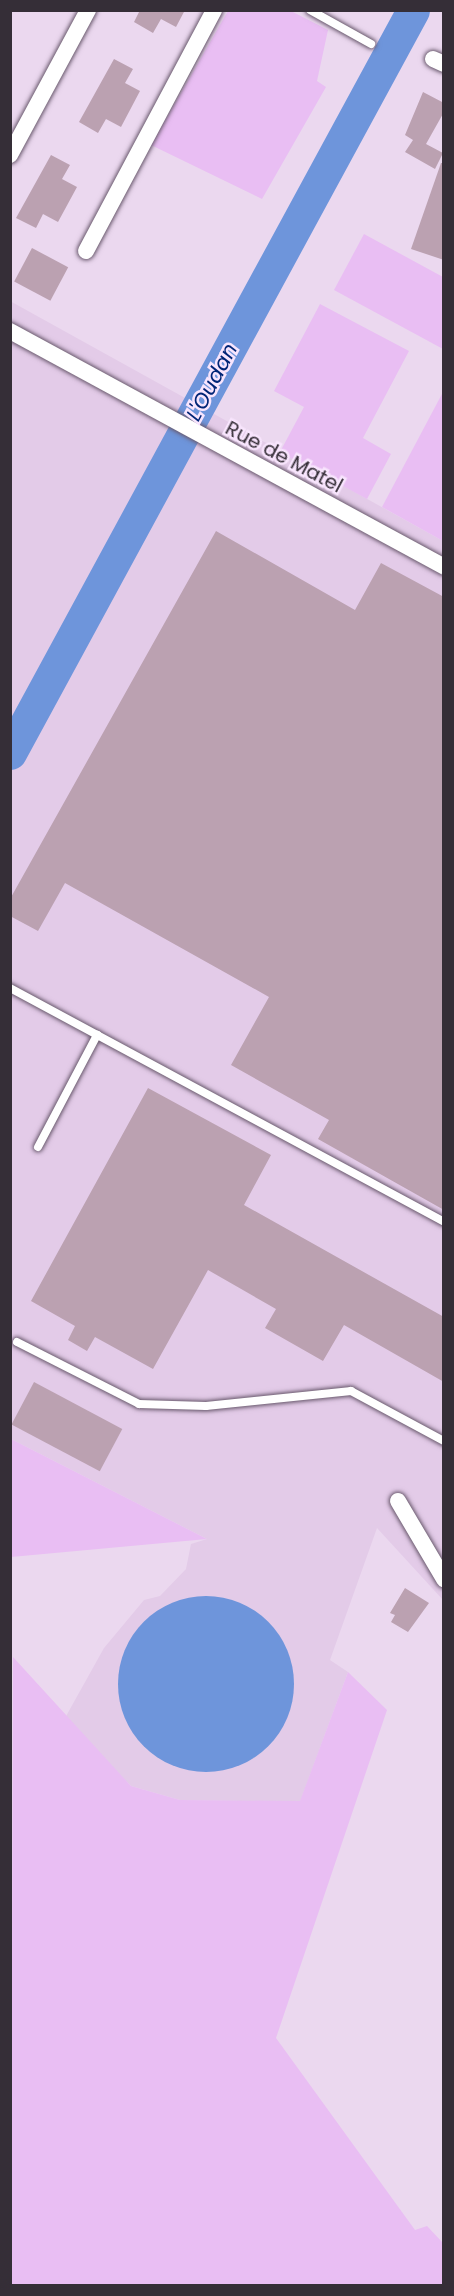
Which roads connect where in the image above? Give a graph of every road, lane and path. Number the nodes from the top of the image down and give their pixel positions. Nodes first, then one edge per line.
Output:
1 (88, 10) edge
2 (214, 10) edge
3 (310, 10) edge
4 (371, 44) dead end
5 (10, 155) edge
6 (86, 251) dead end
7 (10, 331) edge
8 (444, 567) edge
9 (10, 988) edge
10 (97, 1035) junction
11 (38, 1147) dead end
12 (444, 1222) edge
13 (17, 1342) dead end
14 (444, 1441) edge
15 (398, 1501) dead end
16 (444, 1579) edge

1 - 5 street
2 - 6 street
3 - 4 lane
7 - 8 street, Rue de Matel
9 - 10 lane
10 - 11 lane
10 - 12 lane
13 - 14 lane
15 - 16 street

